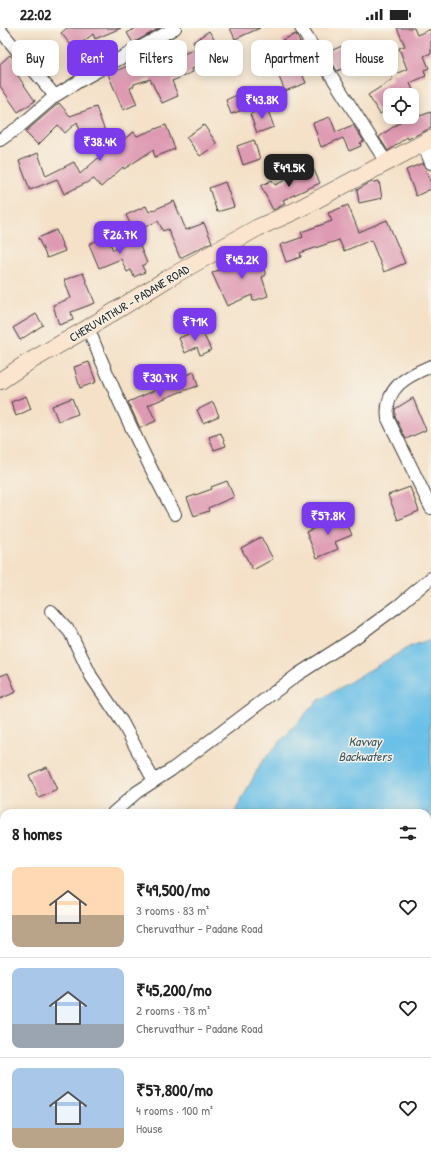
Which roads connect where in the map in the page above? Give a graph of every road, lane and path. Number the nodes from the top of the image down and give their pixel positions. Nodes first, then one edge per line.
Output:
1 (175, 28) edge
2 (301, 28) edge
3 (0, 30) edge
4 (55, 96) junction
5 (0, 140) edge
6 (427, 141) edge
7 (386, 162) junction
8 (431, 163) edge
9 (88, 328) junction
10 (431, 366) edge
11 (0, 381) edge
12 (431, 508) edge
13 (176, 514) dead end
14 (431, 578) edge
15 (51, 611) dead end
16 (154, 781) junction
17 (118, 809) edge

1 - 4 street
2 - 7 street
3 - 4 street
4 - 5 street
6 - 7 main road, CHERUVATHUR - PADANE ROAD
6 - 8 street
7 - 9 main road, CHERUVATHUR - PADANE ROAD
9 - 11 main road, CHERUVATHUR - PADANE ROAD
9 - 13 street
10 - 12 street
14 - 16 street
15 - 16 street
16 - 17 street

